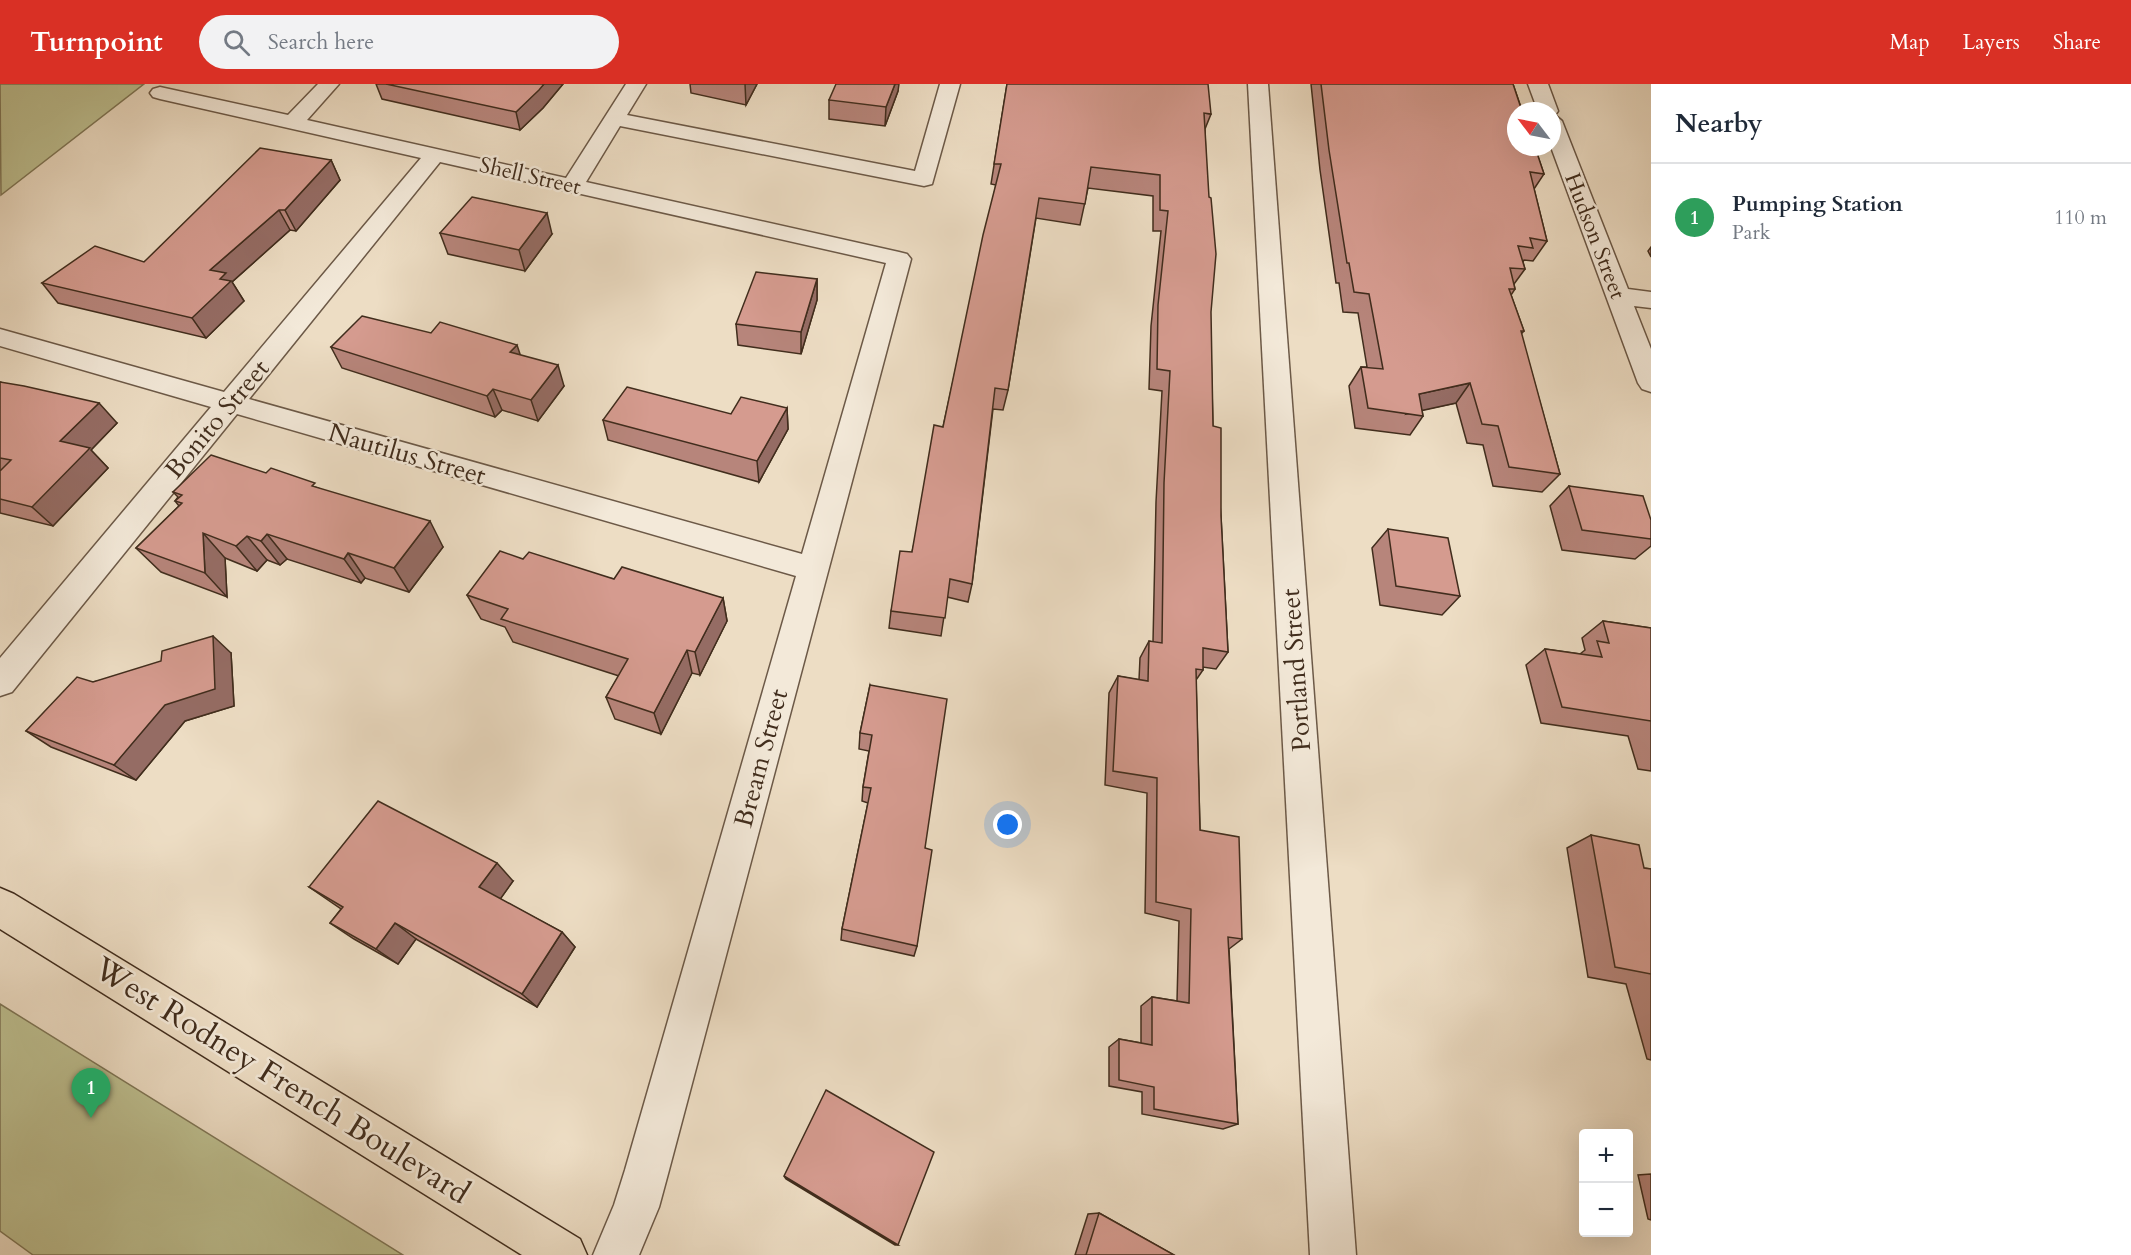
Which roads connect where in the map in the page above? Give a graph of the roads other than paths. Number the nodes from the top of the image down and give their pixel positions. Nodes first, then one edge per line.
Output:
1 (329, 84) edge
2 (636, 84) edge
3 (950, 84) edge
4 (1258, 84) edge
5 (1538, 84) edge
6 (160, 93) dead end
7 (1545, 102) edge
8 (614, 118) junction
9 (292, 123) junction
10 (1561, 145) edge
11 (435, 155) junction
12 (572, 186) junction
13 (899, 259) joint
14 (1618, 296) junction
15 (1651, 300) edge
16 (0, 337) edge
17 (1651, 383) edge
18 (230, 403) junction
19 (813, 569) junction
20 (0, 682) edge
21 (0, 907) edge
22 (564, 1255) edge
23 (616, 1255) edge
24 (1333, 1255) edge

1 - 9 street
2 - 8 street
3 - 8 street
4 - 24 street, Portland Street
5 - 7 street
6 - 9 street, Shell Street
8 - 12 street
9 - 11 street, Shell Street
10 - 14 street, Hudson Street
11 - 12 street, Shell Street
11 - 18 street, Bonito Street
12 - 13 street, Shell Street
13 - 19 street, Bream Street
14 - 15 street
14 - 17 street, Hudson Street
16 - 18 street, Nautilus Street
18 - 19 street, Nautilus Street
18 - 20 street, Bonito Street
19 - 23 street, Bream Street
21 - 22 main road, West Rodney French Boulevard

